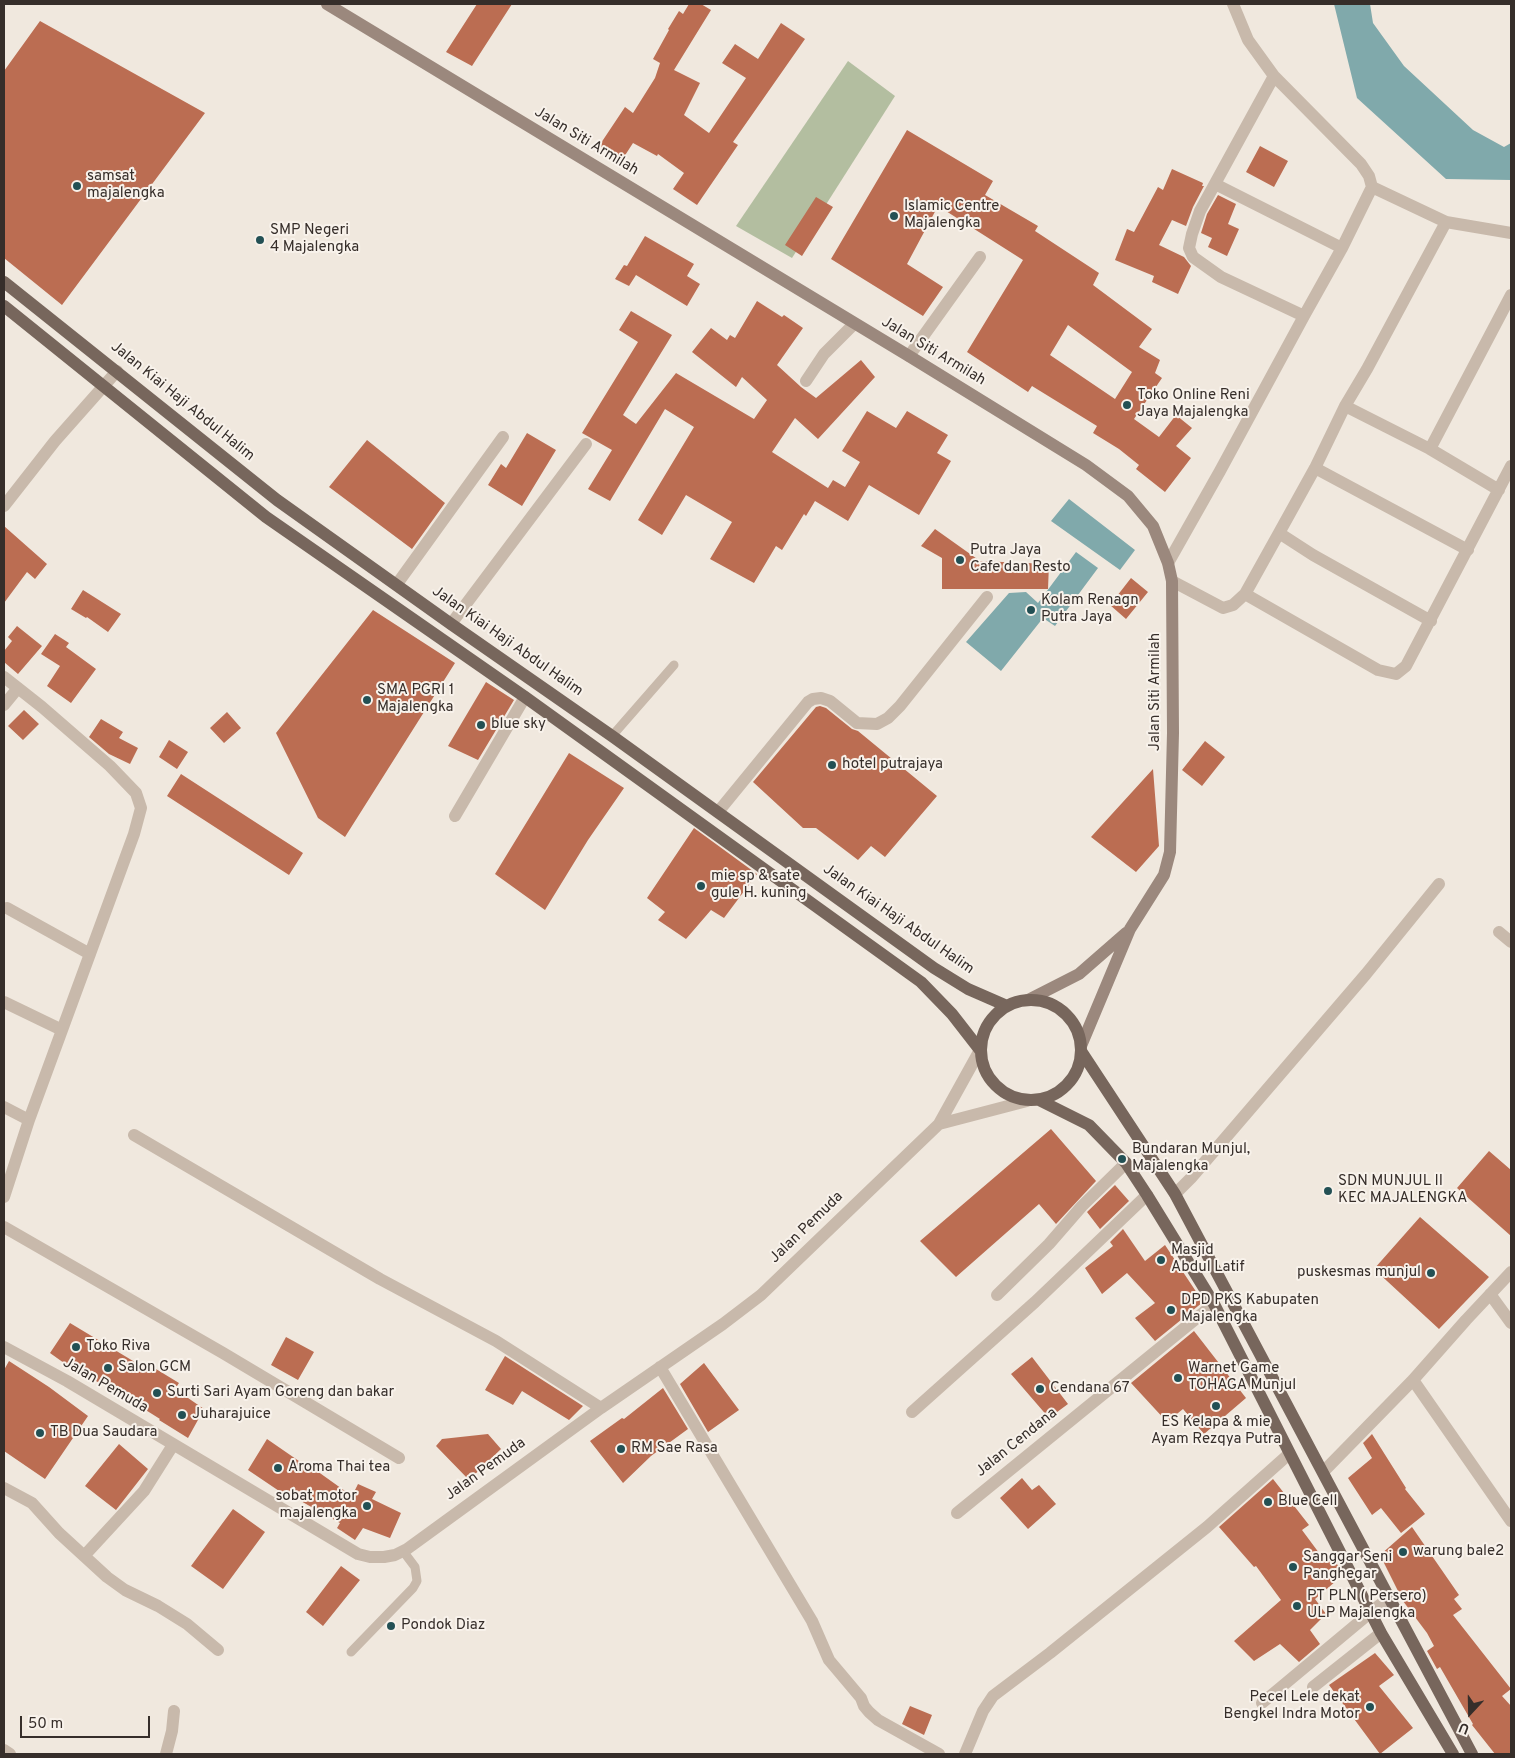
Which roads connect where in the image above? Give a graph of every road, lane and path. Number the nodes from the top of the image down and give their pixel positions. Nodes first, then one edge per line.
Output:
1 (327, 4) edge
2 (1233, 4) edge
3 (1274, 76) junction
4 (1215, 184) junction
5 (1372, 187) junction
6 (1446, 222) junction
7 (1511, 233) edge
8 (1342, 248) junction
9 (980, 257) dead end
10 (4, 282) edge
11 (1511, 295) edge
12 (4, 306) edge
13 (1304, 316) junction
14 (854, 324) junction
15 (909, 356) junction
16 (117, 371) junction
17 (806, 381) dead end
18 (104, 386) junction
19 (1344, 406) junction
20 (503, 437) dead end
21 (586, 444) dead end
22 (1430, 449) junction
23 (1511, 466) edge
24 (1315, 468) junction
25 (1499, 490) junction
26 (4, 506) edge
27 (1279, 533) junction
28 (1468, 550) junction
29 (1168, 563) junction
30 (1172, 581) junction
31 (397, 584) junction
32 (1244, 594) junction
33 (987, 597) dead end
34 (1431, 621) junction
35 (451, 624) junction
36 (674, 665) dead end
37 (4, 677) edge
38 (18, 688) junction
39 (525, 697) junction
40 (4, 705) edge
41 (612, 736) junction
42 (718, 812) junction
43 (455, 816) dead end
44 (1440, 884) dead end
45 (7, 908) dead end
46 (1130, 929) junction
47 (1499, 932) dead end
48 (1511, 942) edge
49 (90, 954) junction
50 (1028, 1000) junction
51 (4, 1002) edge
52 (1007, 1006) junction
53 (62, 1030) junction
54 (1081, 1048) junction
55 (980, 1050) junction
56 (1033, 1100) junction
57 (4, 1107) edge
58 (29, 1120) junction
59 (939, 1124) junction
60 (134, 1135) dead end
61 (1126, 1163) junction
62 (1175, 1194) junction
63 (1147, 1195) junction
64 (4, 1196) edge
65 (4, 1227) edge
66 (1511, 1272) edge
67 (1490, 1294) junction
68 (997, 1295) dead end
69 (1214, 1304) junction
70 (1511, 1323) edge
71 (4, 1347) edge
72 (660, 1367) junction
73 (1413, 1380) junction
74 (601, 1408) junction
75 (912, 1412) dead end
76 (173, 1445) junction
77 (1289, 1454) junction
78 (399, 1458) dead end
79 (1323, 1472) junction
80 (4, 1488) edge
81 (957, 1513) dead end
82 (1511, 1520) edge
83 (403, 1551) junction
84 (84, 1556) junction
85 (1388, 1598) junction
86 (1371, 1612) junction
87 (1381, 1633) junction
88 (218, 1650) dead end
89 (351, 1652) dead end
90 (1313, 1687) dead end
91 (1262, 1703) dead end
92 (174, 1711) dead end
93 (4, 1750) edge
94 (10, 1754) edge
95 (166, 1754) edge
96 (938, 1754) edge
97 (965, 1754) edge
98 (1453, 1754) edge
99 (1472, 1754) edge

1 - 14 main road, Jalan Siti Armilah
2 - 3 street
3 - 4 street
3 - 5 street
4 - 8 street
4 - 13 street
5 - 6 street
5 - 8 street
6 - 7 street
6 - 19 street
8 - 13 street
9 - 15 street
10 - 16 main road, Jalan Kiai Haji Abdul Halim
11 - 22 street
12 - 18 main road
13 - 29 street
14 - 15 main road, Jalan Siti Armilah
14 - 17 street
15 - 29 main road, Jalan Siti Armilah
16 - 18 street
16 - 31 main road, Jalan Kiai Haji Abdul Halim
18 - 26 street
18 - 39 main road
19 - 22 street
19 - 24 street
20 - 31 street
21 - 35 street
22 - 25 street
23 - 25 street
24 - 27 street
24 - 28 street
25 - 28 street
27 - 32 street
27 - 34 street
28 - 34 street
29 - 30 main road, Jalan Siti Armilah
30 - 32 street
30 - 46 main road, Jalan Siti Armilah
31 - 35 main road, Jalan Kiai Haji Abdul Halim
32 - 34 street
33 - 42 street
35 - 41 main road, Jalan Kiai Haji Abdul Halim
36 - 41 lane
37 - 38 street
38 - 40 street
38 - 49 street
39 - 43 street
39 - 55 main road
41 - 42 main road, Jalan Kiai Haji Abdul Halim
42 - 52 main road, Jalan Kiai Haji Abdul Halim
44 - 62 street
45 - 49 street
46 - 50 main road
46 - 54 main road
47 - 48 street
49 - 53 street
50 - 52 main road
50 - 54 main road
51 - 53 street
52 - 55 main road
53 - 58 street
54 - 56 main road
54 - 62 main road
55 - 56 main road
55 - 59 street
56 - 59 street
56 - 61 main road
57 - 58 street
58 - 64 street
59 - 72 street, Jalan Pemuda
60 - 74 street
61 - 63 main road
61 - 68 street
62 - 79 main road
63 - 69 main road
63 - 75 street
65 - 78 street
66 - 67 street
67 - 70 street
67 - 73 street
69 - 77 main road
69 - 81 street, Jalan Cendana
71 - 76 street, Jalan Pemuda
72 - 74 street, Jalan Pemuda
72 - 96 street
73 - 79 street
73 - 82 street
74 - 83 street, Jalan Pemuda
76 - 83 street, Jalan Pemuda
76 - 84 street
77 - 86 main road
77 - 97 street
79 - 85 main road
80 - 84 street
83 - 89 lane
84 - 88 street
85 - 86 street
85 - 99 main road
86 - 87 main road
86 - 91 street
87 - 90 street
87 - 98 main road
92 - 95 street
93 - 94 street

